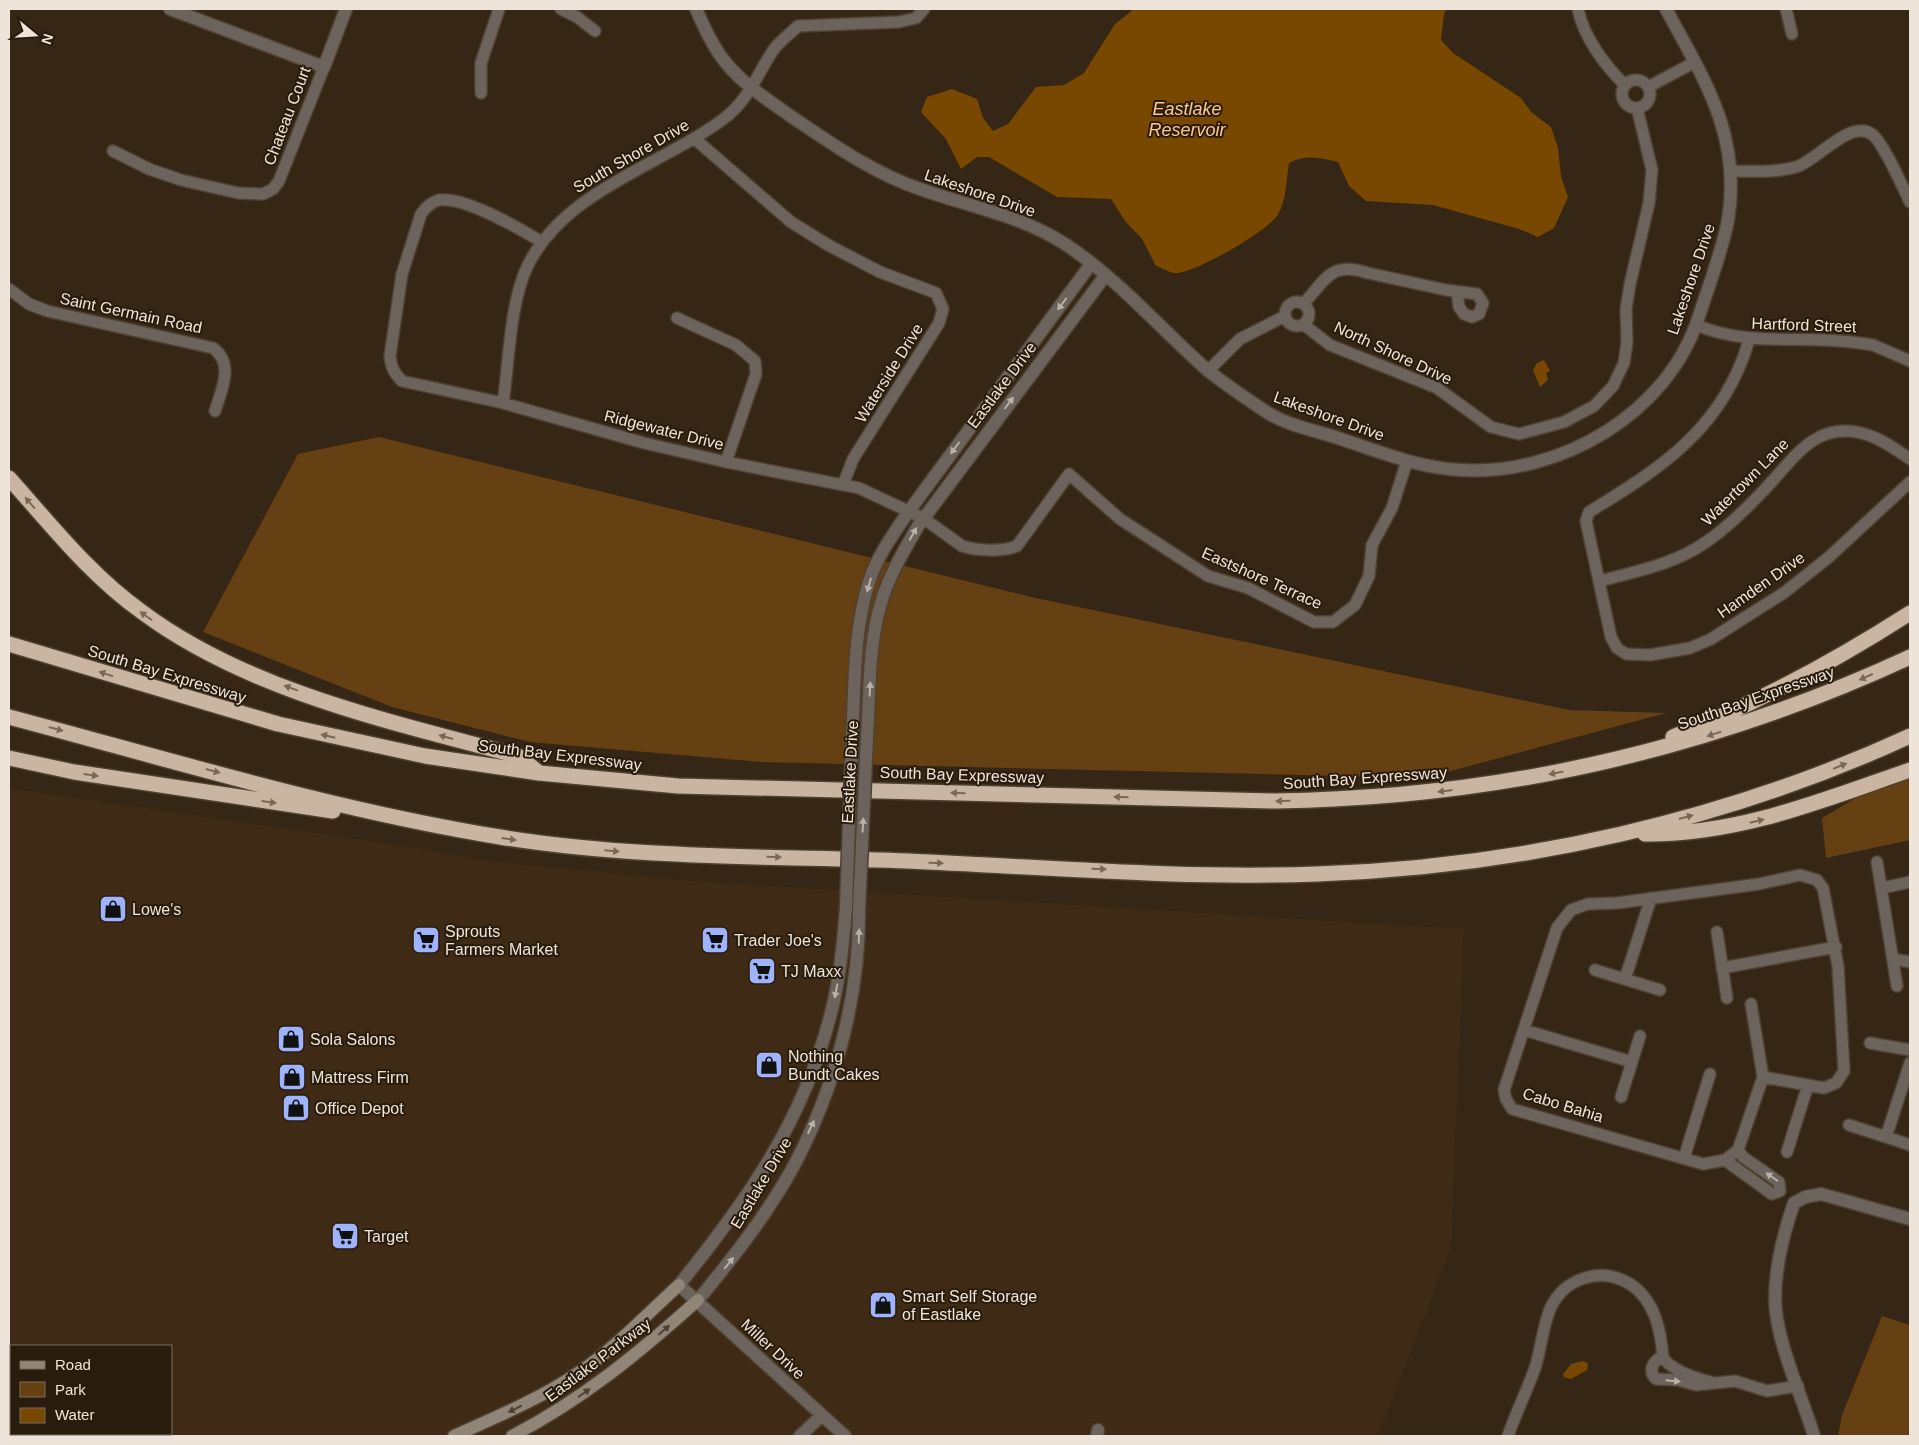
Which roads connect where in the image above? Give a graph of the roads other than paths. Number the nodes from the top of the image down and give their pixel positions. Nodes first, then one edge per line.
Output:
1 (170, 9) edge
2 (346, 9) edge
3 (499, 9) edge
4 (561, 9) edge
5 (696, 9) edge
6 (924, 9) edge
7 (1578, 9) edge
8 (1666, 9) edge
9 (1786, 9) edge
10 (595, 31) dead end
11 (1792, 34) dead end
12 (1695, 62) junction
13 (324, 67) junction
14 (1625, 85) junction
15 (1648, 87) junction
16 (752, 89) junction
17 (481, 93) dead end
18 (1637, 108) junction
19 (695, 140) junction
20 (114, 151) dead end
21 (1731, 170) junction
22 (1910, 202) edge
23 (542, 242) junction
24 (1091, 264) junction
25 (1105, 276) junction
26 (9, 289) edge
27 (1457, 292) dead end
28 (1303, 304) junction
29 (1285, 316) junction
30 (677, 318) dead end
31 (1303, 324) junction
32 (1696, 325) junction
33 (1750, 340) junction
34 (1910, 361) edge
35 (1208, 371) junction
36 (503, 403) junction
37 (215, 411) dead end
38 (1910, 459) edge
39 (726, 462) junction
40 (1408, 462) junction
41 (9, 478) edge
42 (1910, 482) edge
43 (843, 485) junction
44 (909, 511) junction
45 (923, 518) junction
46 (1600, 581) junction
47 (1910, 612) edge
48 (9, 644) edge
49 (1910, 657) edge
50 (9, 717) edge
51 (1910, 736) edge
52 (9, 758) edge
53 (1605, 763) junction
54 (1910, 770) edge
55 (539, 773) junction
56 (461, 830) junction
57 (1621, 834) junction
58 (1878, 862) dead end
59 (1910, 882) edge
60 (1882, 888) junction
61 (1651, 898) junction
62 (1717, 932) dead end
63 (1836, 947) junction
64 (1893, 959) junction
65 (1910, 962) edge
66 (1722, 968) junction
67 (1595, 970) dead end
68 (1625, 979) junction
69 (1897, 986) dead end
70 (1660, 990) dead end
71 (1727, 998) dead end
72 (1751, 1004) dead end
73 (1524, 1030) junction
74 (1640, 1036) dead end
75 (1870, 1043) dead end
76 (1910, 1050) edge
77 (1632, 1062) junction
78 (1910, 1063) edge
79 (1710, 1074) dead end
80 (1763, 1077) junction
81 (1808, 1085) junction
82 (1621, 1097) dead end
83 (1849, 1125) dead end
84 (1886, 1137) junction
85 (1910, 1145) edge
86 (1738, 1150) junction
87 (1787, 1152) dead end
88 (1684, 1158) junction
89 (1725, 1160) junction
90 (1780, 1191) junction
91 (1794, 1203) junction
92 (1910, 1219) edge
93 (679, 1285) junction
94 (698, 1300) junction
95 (1662, 1358) junction
96 (1711, 1382) junction
97 (1798, 1386) junction
98 (821, 1416) junction
99 (454, 1436) edge
100 (512, 1436) edge
101 (800, 1436) edge
102 (845, 1436) edge
103 (1508, 1436) edge
104 (1814, 1436) edge

1 - 13 street
2 - 13 street, Chateau Court
3 - 17 street
4 - 10 street
5 - 16 street, Lakeshore Drive
6 - 16 street, South Shore Drive
7 - 14 street, North Shore Drive
8 - 12 street, Lakeshore Drive
9 - 11 street
12 - 15 street
12 - 21 street, Lakeshore Drive
13 - 20 street, Chateau Court
14 - 15 street
14 - 18 street, North Shore Drive
15 - 18 street
16 - 19 street, South Shore Drive
16 - 24 street, Lakeshore Drive
18 - 31 street, North Shore Drive
19 - 23 street, South Shore Drive
19 - 43 street, Waterside Drive
21 - 22 street
21 - 32 street, Lakeshore Drive
23 - 36 street, South Shore Drive
23 - 36 street, Ridgewater Drive
24 - 25 street, Lakeshore Drive
24 -> 44 street, Eastlake Drive
25 - 35 street, Lakeshore Drive
45 -> 25 street, Eastlake Drive
26 - 37 street, Saint Germain Road
27 - 28 street
28 - 29 street
28 - 31 street
29 - 31 street
29 - 35 street
30 - 39 street
32 - 33 street, Hartford Street
32 - 40 street, Lakeshore Drive
33 - 34 street, Hartford Street
33 - 46 street
35 - 40 street, Lakeshore Drive
36 - 39 street, Ridgewater Drive
38 - 46 street, Watertown Lane
39 - 43 street, Ridgewater Drive
40 - 45 street, Eastshore Terrace
55 -> 41 highway
42 - 46 street, Hamden Drive
43 - 44 street, Ridgewater Drive
44 - 45 street, Ridgewater Drive
44 -> 93 street, Eastlake Drive, bridge
94 -> 45 street, Eastlake Drive, bridge
47 - 53 highway
55 -> 48 highway, South Bay Expressway
49 -> 53 highway, South Bay Expressway
50 -> 56 highway
57 -> 51 highway
52 -> 56 highway
53 -> 55 highway, South Bay Expressway
57 -> 54 highway
56 -> 57 highway
58 - 60 street
59 - 60 street
60 - 64 street
61 - 63 street, Cabo Bahia
61 - 68 street
61 - 73 street, Cabo Bahia
62 - 66 street
63 - 66 street
63 - 81 street, Cabo Bahia
64 - 65 street
64 - 69 street
66 - 71 street
67 - 68 street
68 - 70 street
72 - 80 street
73 - 77 street
73 - 88 street, Cabo Bahia
74 - 77 street, Cabo Bahia
75 - 76 street
77 - 82 street, Cabo Bahia
78 - 84 street
79 - 88 street
80 - 81 street, Cabo Bahia
80 - 86 street
81 - 87 street
83 - 84 street
84 - 85 street
86 - 89 street, Cabo Bahia
90 -> 86 street
88 - 89 street, Cabo Bahia
89 - 90 street
90 - 91 street
91 - 92 street
91 - 97 street
93 - 94 street, Miller Drive
93 -> 99 main road, Eastlake Parkway
94 - 98 street, Miller Drive
100 -> 94 main road, Eastlake Parkway
95 - 96 street
95 -> 96 street
95 - 103 street
96 - 97 street
97 - 104 street
98 - 101 street
98 - 102 street, Miller Drive

